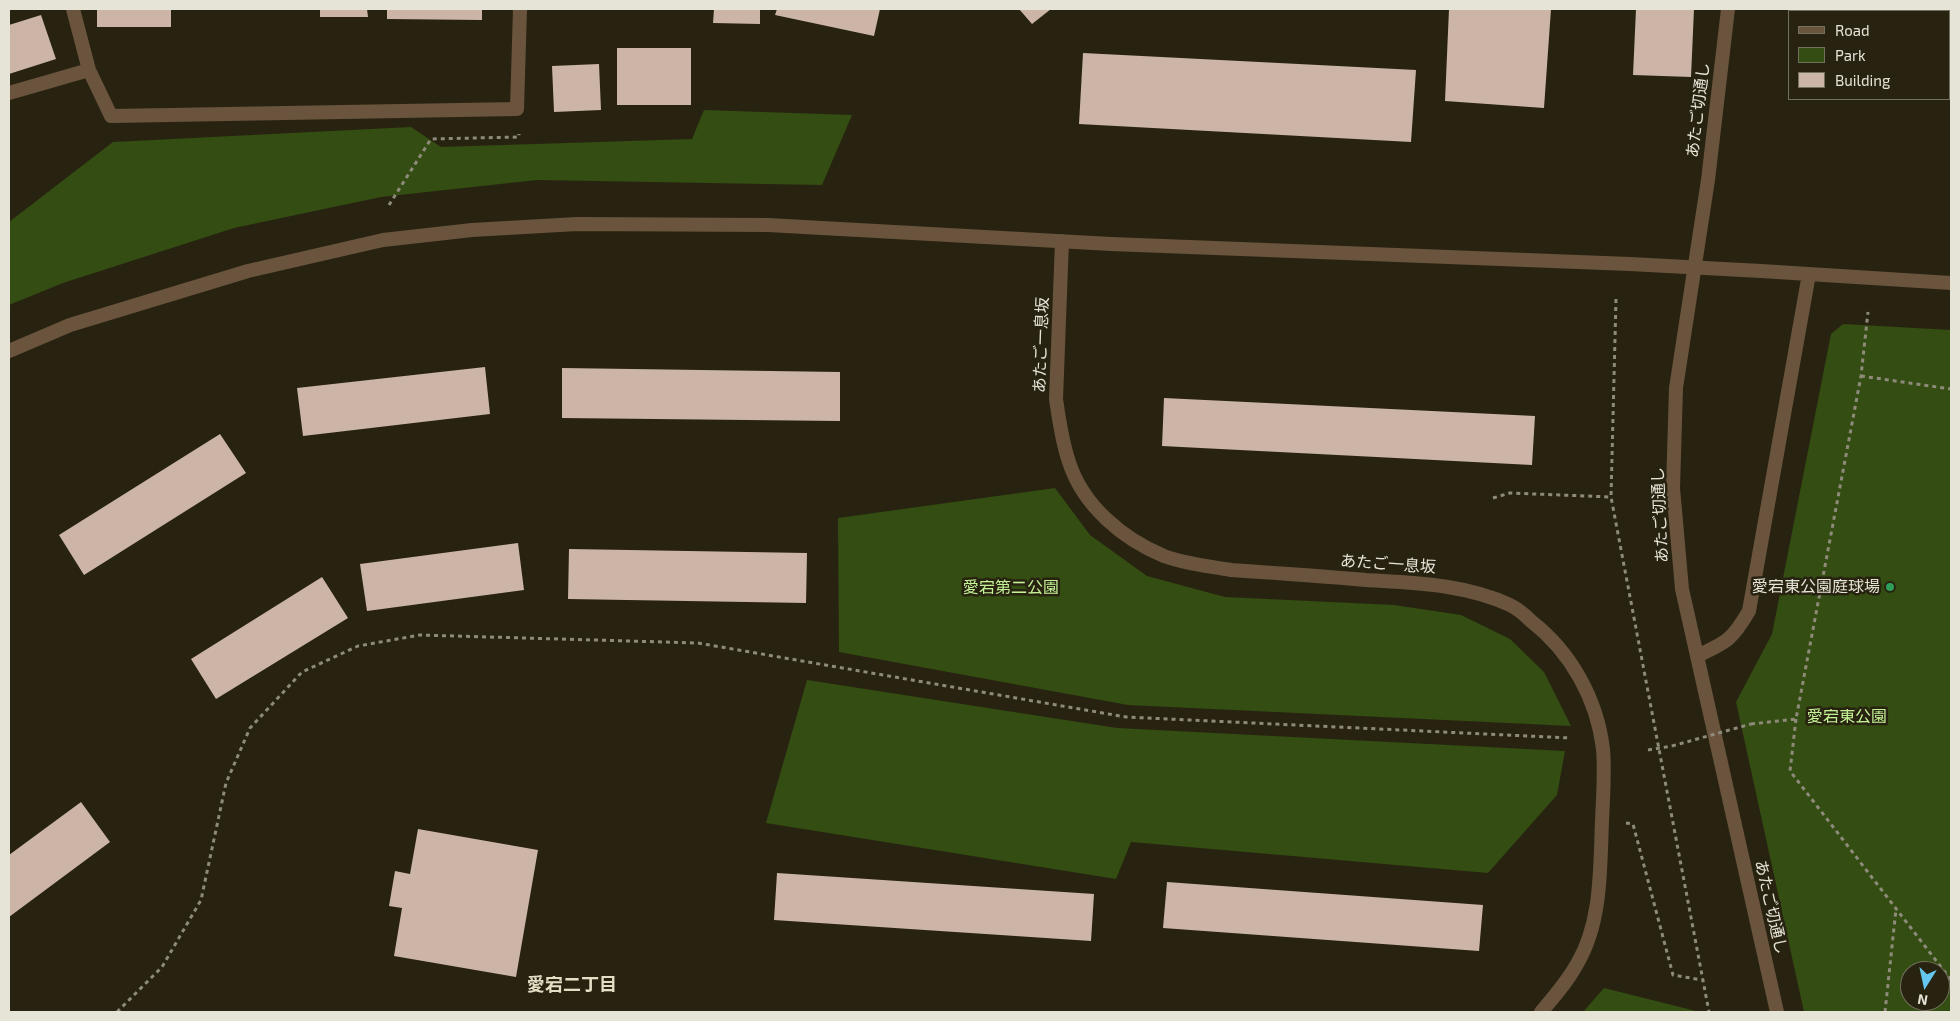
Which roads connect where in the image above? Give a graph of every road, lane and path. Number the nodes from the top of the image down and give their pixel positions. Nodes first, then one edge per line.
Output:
1 (72, 9) edge
2 (520, 9) edge
3 (1728, 9) edge
4 (89, 70) junction
5 (9, 93) edge
6 (517, 108) junction
7 (389, 205) dead end
8 (1062, 241) junction
9 (1809, 274) junction
10 (1951, 283) edge
11 (1616, 300) dead end
12 (1868, 312) dead end
13 (9, 351) edge
14 (1861, 376) junction
15 (1951, 389) edge
16 (1611, 497) junction
17 (1493, 498) dead end
18 (1697, 656) junction
19 (1796, 719) junction
20 (1570, 738) dead end
21 (1660, 749) junction
22 (1648, 750) dead end
23 (1602, 822) junction
24 (1896, 908) junction
25 (1702, 980) junction
26 (1951, 980) edge
27 (117, 1012) edge
28 (1541, 1012) edge
29 (1709, 1012) edge
30 (1777, 1012) edge
31 (1885, 1012) edge

1 - 4 street
2 - 6 street
3 - 18 street, あたご切通し
4 - 5 street
4 - 6 street
6 - 7 path
8 - 9 street, bridge
8 - 13 street
8 - 23 street, あたご一息坂
9 - 10 street
9 - 18 street
11 - 16 path
12 - 14 path
14 - 15 path
14 - 19 path
16 - 17 path
16 - 21 path
18 - 30 street, あたご切通し
19 - 21 path, bridge
19 - 24 path
20 - 27 path
21 - 22 path
21 - 25 path
23 - 25 path
23 - 28 street, あたご一息坂
24 - 26 path
24 - 31 path
25 - 29 path

